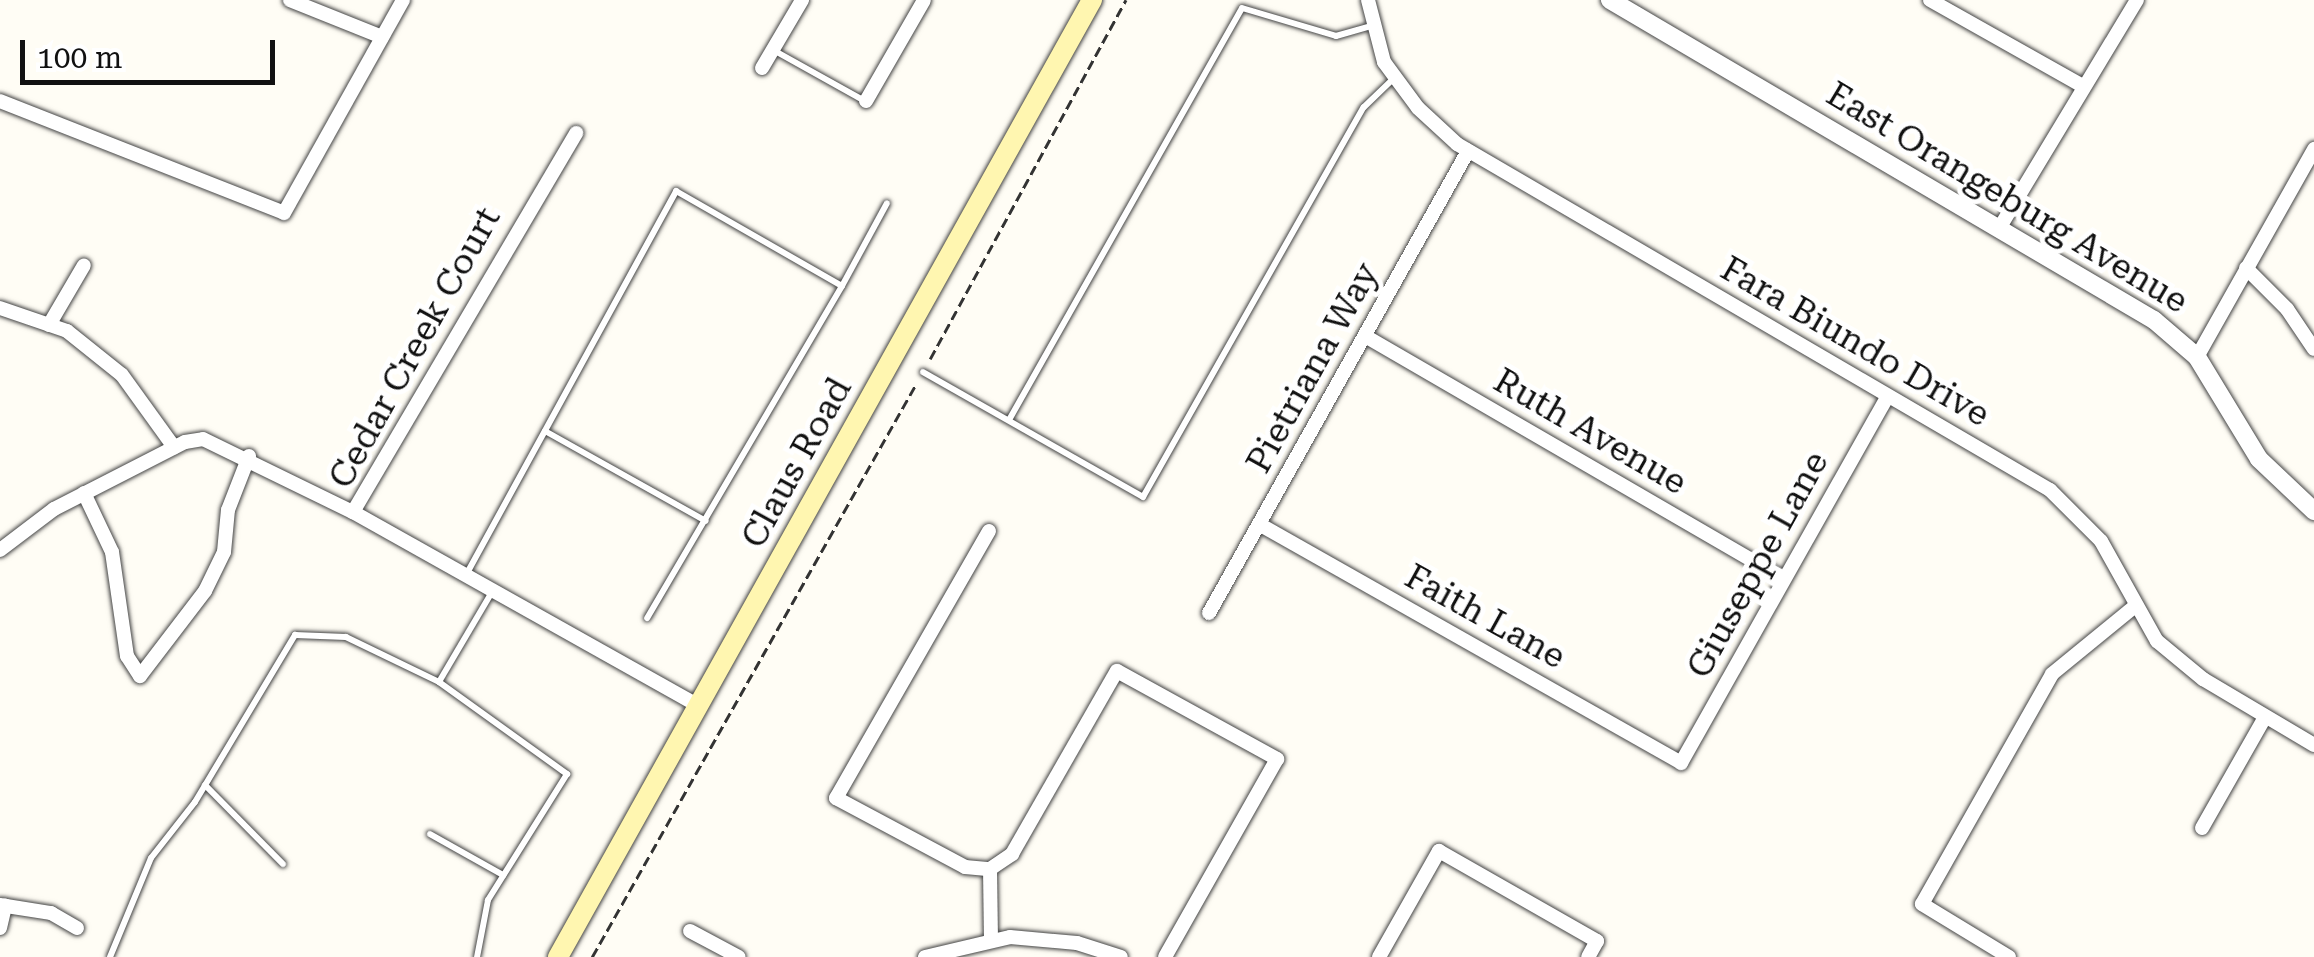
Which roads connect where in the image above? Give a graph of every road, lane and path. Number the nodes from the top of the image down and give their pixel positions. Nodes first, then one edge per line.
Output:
1 (290, 0) edge
2 (403, 0) edge
3 (802, 0) edge
4 (924, 0) edge
5 (1092, 0) edge
6 (1126, 0) edge
7 (1368, 0) edge
8 (1610, 0) edge
9 (1930, 0) edge
10 (2136, 0) edge
11 (1372, 26) junction
12 (382, 37) junction
13 (774, 50) junction
14 (762, 68) dead end
15 (1395, 77) junction
16 (2081, 85) junction
17 (0, 100) edge
18 (866, 102) joint
19 (576, 133) dead end
20 (1468, 151) junction
21 (2312, 160) edge
22 (887, 203) dead end
23 (2000, 227) junction
24 (84, 265) dead end
25 (2246, 268) junction
26 (842, 286) junction
27 (0, 308) edge
28 (49, 325) junction
29 (1365, 336) junction
30 (2314, 349) edge
31 (2198, 357) junction
32 (923, 372) junction
33 (1888, 396) junction
34 (1009, 420) junction
35 (544, 431) junction
36 (174, 448) junction
37 (249, 456) junction
38 (84, 494) junction
39 (2314, 511) edge
40 (354, 512) junction
41 (706, 521) junction
42 (1260, 524) junction
43 (989, 531) dead end
44 (1, 545) edge
45 (465, 576) junction
46 (1784, 580) junction
47 (492, 591) junction
48 (2135, 606) junction
49 (1209, 613) dead end
50 (647, 618) dead end
51 (439, 682) junction
52 (698, 706) junction
53 (2265, 717) junction
54 (2314, 745) edge
55 (1681, 762) joint
56 (205, 785) junction
57 (2202, 828) dead end
58 (430, 834) dead end
59 (283, 864) dead end
60 (990, 869) junction
61 (504, 875) junction
62 (2, 906) edge
63 (0, 928) edge
64 (78, 928) dead end
65 (690, 931) dead end
66 (991, 939) junction
67 (1077, 943) junction
68 (110, 957) edge
69 (476, 957) edge
70 (558, 957) edge
71 (592, 957) edge
72 (739, 957) edge
73 (925, 957) edge
74 (1069, 957) edge
75 (1121, 957) edge
76 (1165, 957) edge
77 (1379, 957) edge
78 (1588, 957) edge
79 (2009, 957) edge

1 - 12 street
2 - 12 street
3 - 13 street
4 - 18 street
5 - 52 main road, Claus Road
6 - 32 path
7 - 11 street, Fara Biundo Drive
8 - 23 street, East Orangeburg Avenue
9 - 16 street
10 - 16 street
11 - 15 street, Fara Biundo Drive
11 - 34 lane
12 - 17 street
13 - 14 street
13 - 18 lane
15 - 20 street, Fara Biundo Drive
15 - 34 lane
16 - 23 street
19 - 40 street, Cedar Creek Court
20 - 29 street, Pietriana Way
20 - 33 street, Fara Biundo Drive
21 - 25 street
22 - 26 lane
23 - 31 street, East Orangeburg Avenue
24 - 28 street
25 - 30 street
25 - 31 street
26 - 35 lane
26 - 41 lane
27 - 28 street
28 - 36 street
29 - 42 street, Pietriana Way
29 - 46 street, Ruth Avenue
31 - 39 street, East Orangeburg Avenue
32 - 34 lane
32 - 71 path
33 - 46 street, Giuseppe Lane
33 - 48 street, Fara Biundo Drive
35 - 41 lane
35 - 45 lane
36 - 37 street
36 - 38 street
37 - 38 street
37 - 40 street
38 - 44 street
40 - 45 street, Cedar Creek Court
41 - 50 lane
42 - 49 street, Pietriana Way
42 - 55 street, Faith Lane
43 - 60 street
45 - 47 street, Cedar Creek Court
46 - 55 street, Giuseppe Lane
47 - 51 lane
47 - 52 street, Cedar Creek Court
48 - 53 street, Fara Biundo Drive
48 - 79 street
51 - 56 lane
51 - 61 lane
52 - 70 main road, Claus Road
53 - 54 street, Fara Biundo Drive
53 - 57 street
56 - 59 lane
56 - 68 lane
58 - 61 lane
60 - 66 street
60 - 76 street
61 - 69 lane
62 - 63 street
62 - 64 street
65 - 72 street
66 - 67 street
66 - 73 street
67 - 74 street
67 - 75 street
77 - 78 street

